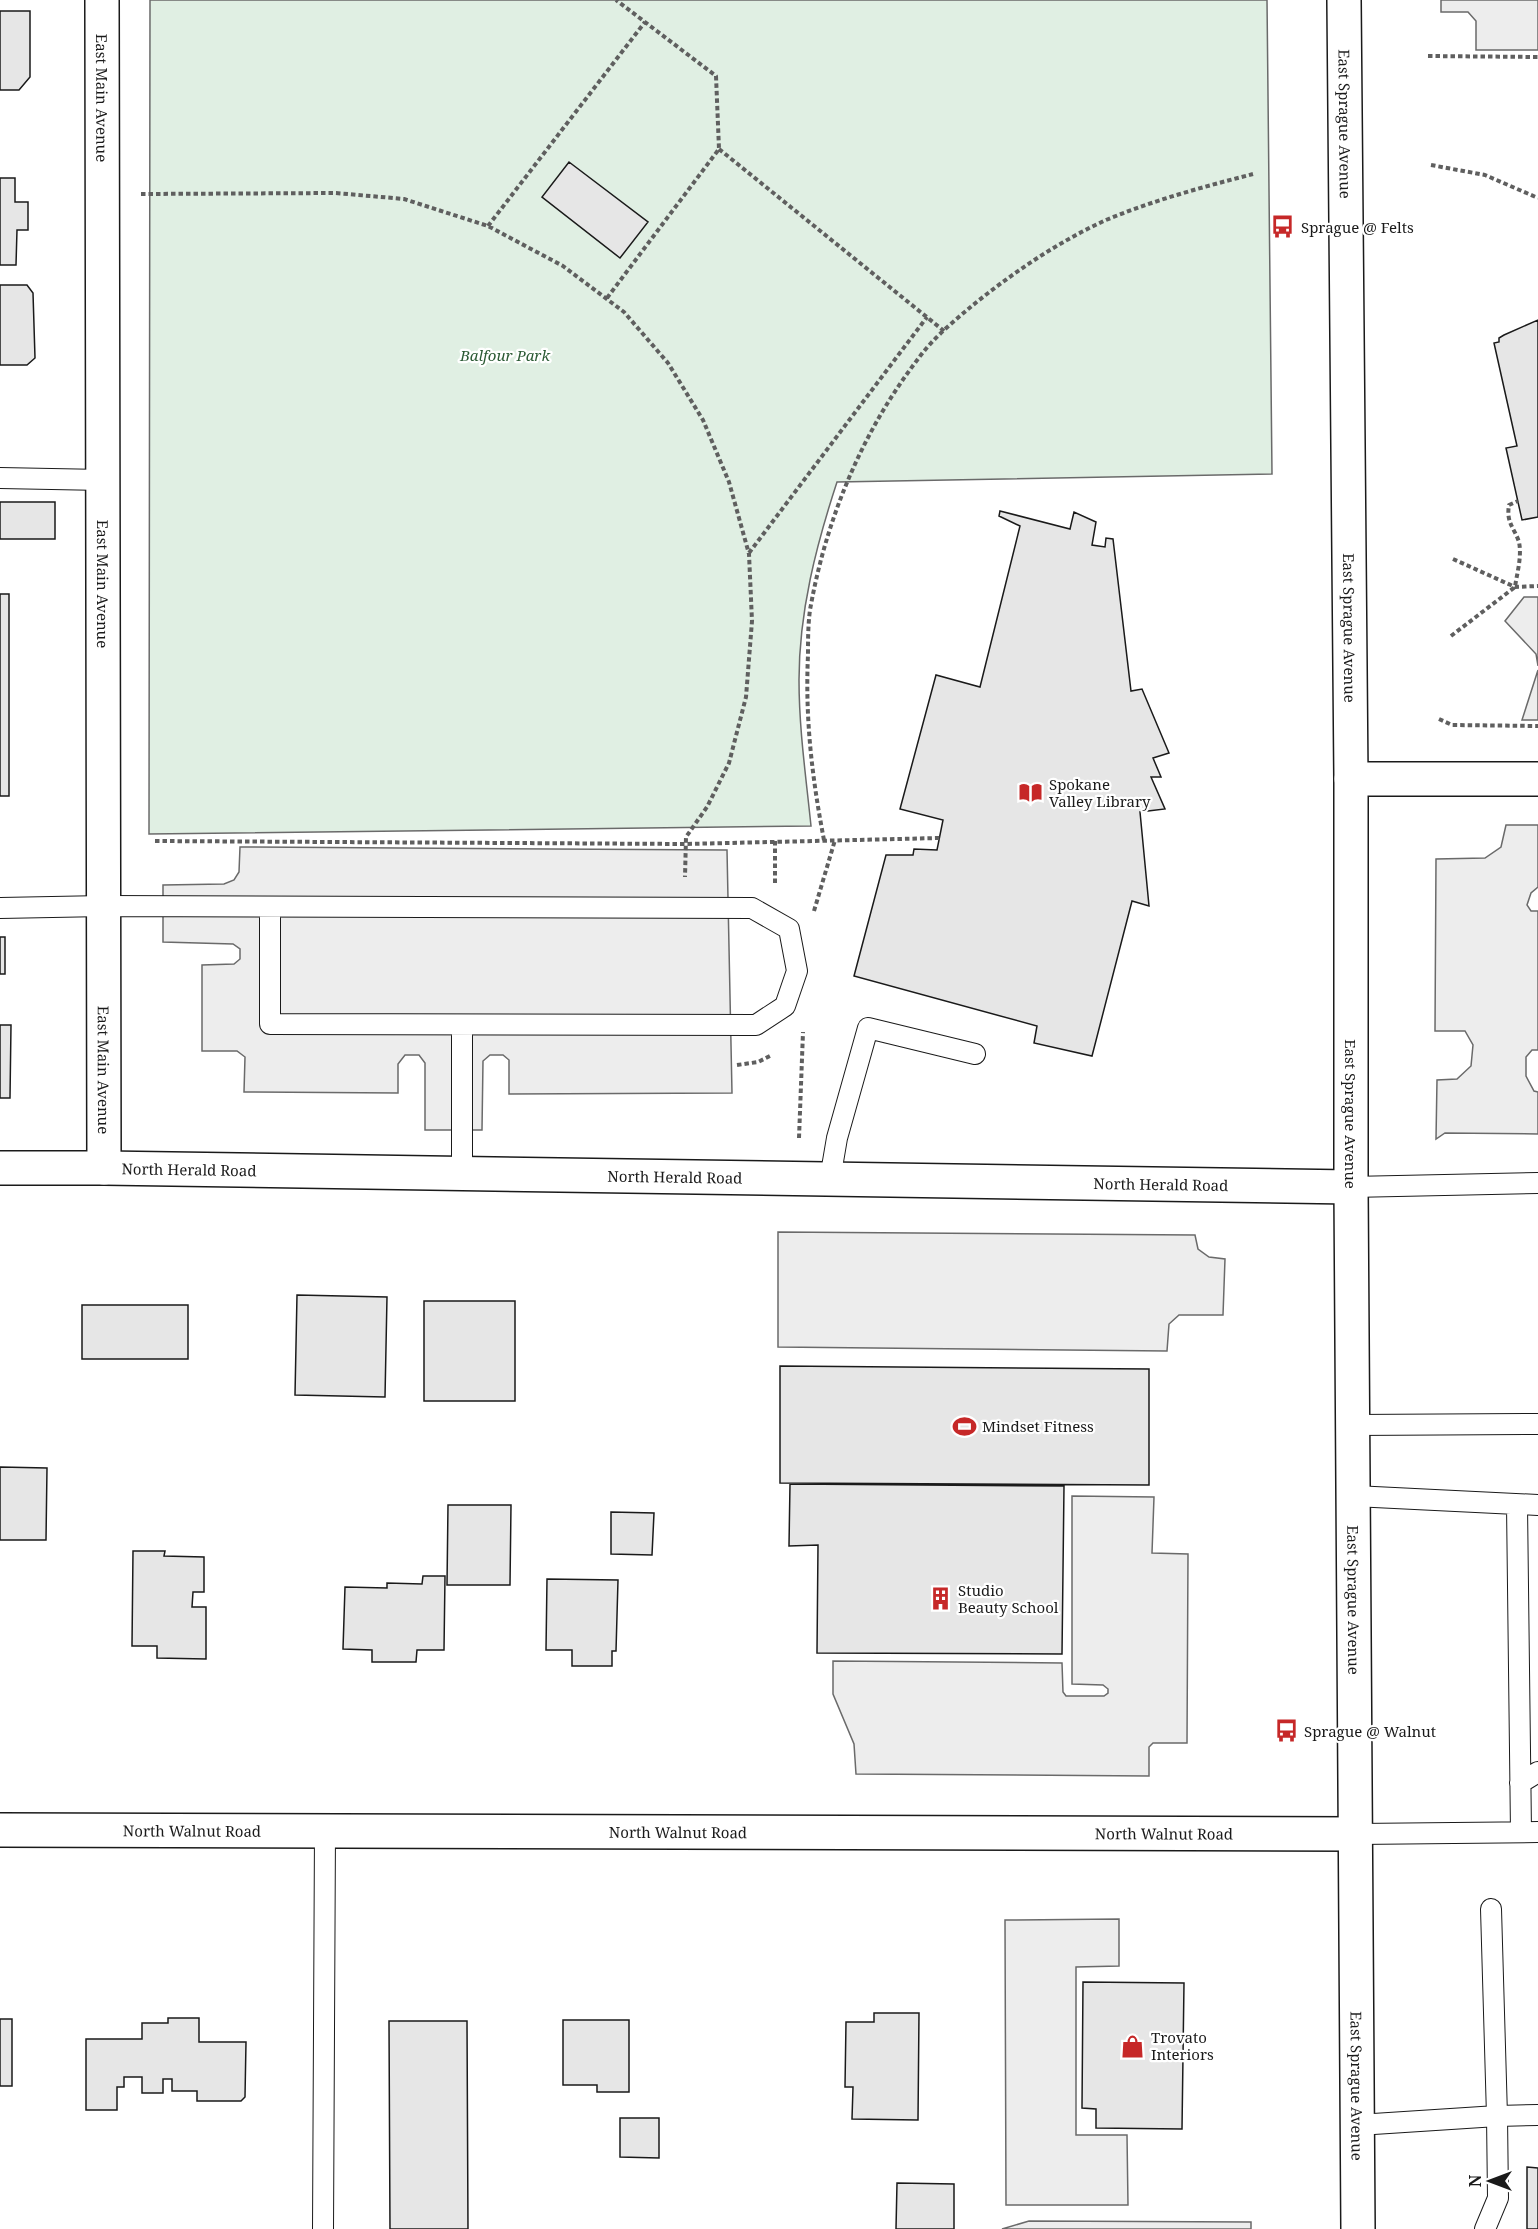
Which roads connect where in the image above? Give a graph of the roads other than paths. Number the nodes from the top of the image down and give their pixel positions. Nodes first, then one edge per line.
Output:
1 (102, 0) edge
2 (1344, 0) edge
3 (0, 478) edge
4 (103, 480) junction
5 (1536, 771) edge
6 (1351, 778) junction
7 (104, 906) junction
8 (270, 907) junction
9 (0, 908) edge
10 (462, 1025) junction
11 (975, 1054) dead end
12 (0, 1168) edge
13 (104, 1168) junction
14 (462, 1173) junction
15 (830, 1179) junction
16 (1538, 1183) edge
17 (1351, 1187) junction
18 (1538, 1424) edge
19 (1353, 1425) junction
20 (1354, 1496) junction
21 (1518, 1505) junction
22 (1538, 1505) edge
23 (1538, 1772) edge
24 (1520, 1783) junction
25 (0, 1830) edge
26 (325, 1830) junction
27 (1529, 1832) edge
28 (1357, 1834) junction
29 (1491, 1909) dead end
30 (1538, 2115) edge
31 (1497, 2116) junction
32 (1358, 2125) junction
33 (323, 2229) edge
34 (1358, 2229) edge
35 (1485, 2229) edge

1 - 4 street, East Main Avenue
2 - 6 street, East Sprague Avenue
3 - 4 lane
4 - 7 street, East Main Avenue
5 - 6 street
6 - 17 street, East Sprague Avenue
7 - 8 lane
7 - 9 lane
7 - 13 street, East Main Avenue
8 - 10 lane
8 - 10 lane
10 - 14 lane
11 - 15 lane
12 - 13 street, North Herald Road
13 - 14 street, North Herald Road
14 - 15 street, North Herald Road
15 - 17 street, North Herald Road
16 - 17 lane
17 - 19 street, East Sprague Avenue
18 - 19 lane
19 - 20 street, East Sprague Avenue
20 - 21 lane
20 - 28 street, East Sprague Avenue
21 - 22 lane
21 - 24 lane
23 - 24 lane
24 - 27 lane
25 - 26 street, North Walnut Road
26 - 28 street, North Walnut Road
26 - 33 lane
27 - 28 lane
28 - 32 street, East Sprague Avenue
29 - 31 lane
30 - 31 lane
31 - 32 lane
31 - 35 lane
32 - 34 street, East Sprague Avenue

